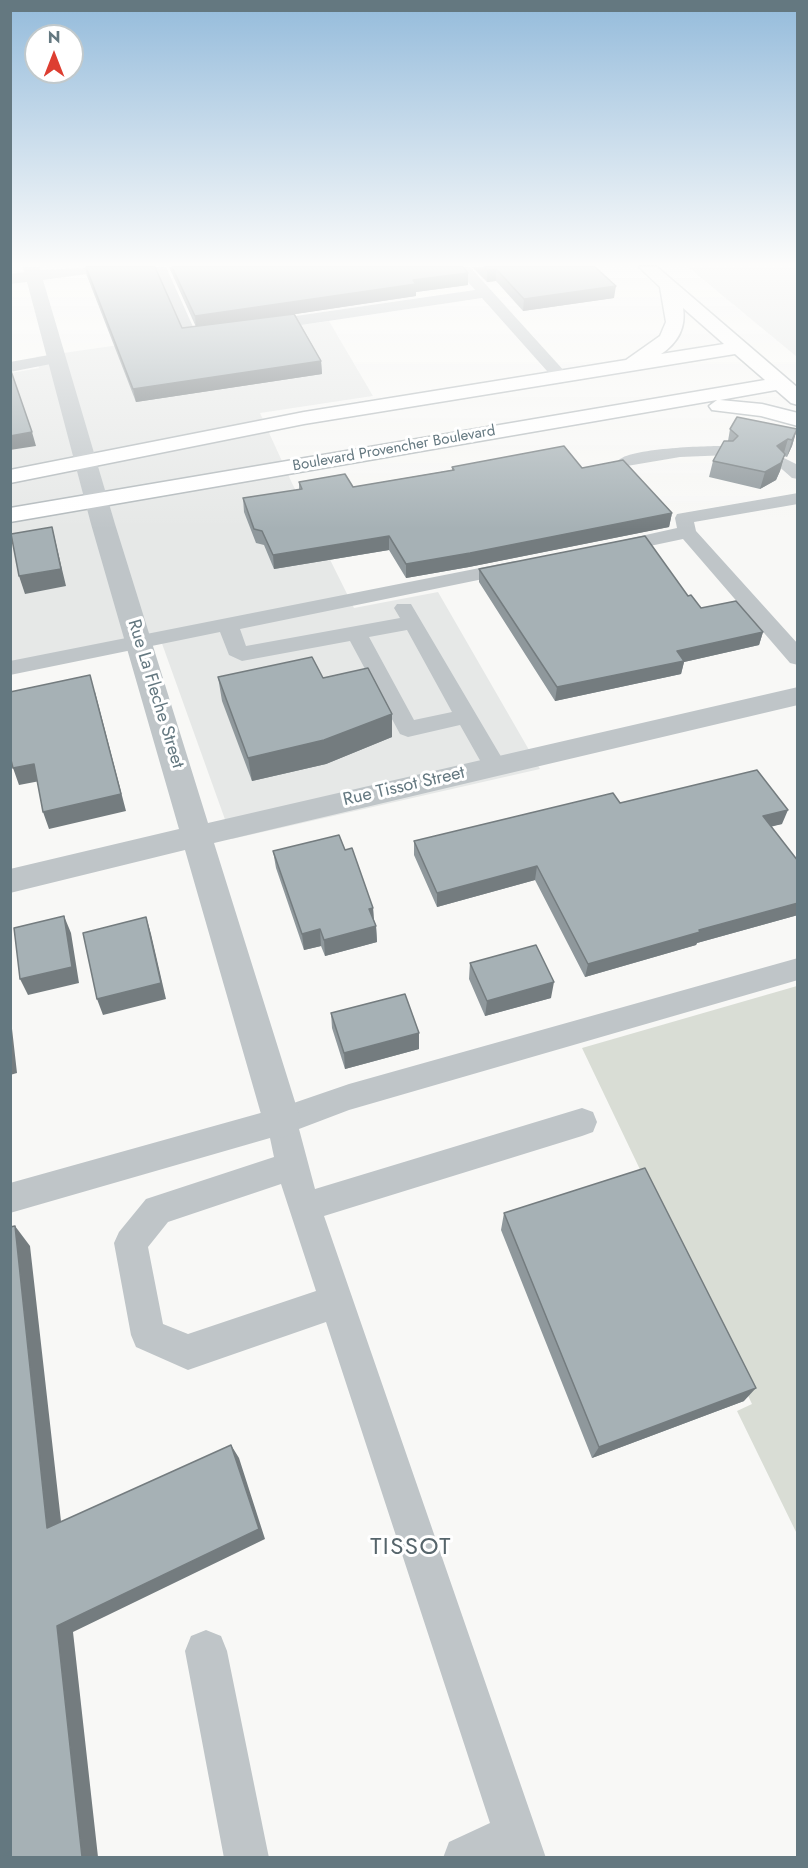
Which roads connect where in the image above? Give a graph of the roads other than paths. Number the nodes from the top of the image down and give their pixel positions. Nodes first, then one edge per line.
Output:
1 (53, 354) edge
2 (541, 354) edge
3 (648, 354) edge
4 (699, 354) edge
5 (743, 354) edge
6 (55, 359) junction
7 (10, 367) edge
8 (622, 367) junction
9 (561, 376) junction
10 (778, 384) junction
11 (798, 399) edge
12 (654, 405) junction
13 (798, 420) edge
14 (723, 451) edge
15 (87, 460) junction
16 (627, 461) edge
17 (10, 477) edge
18 (798, 498) edge
19 (97, 499) junction
20 (10, 515) edge
21 (687, 532) junction
22 (595, 551) edge
23 (538, 562) edge
24 (393, 592) junction
25 (413, 622) junction
26 (228, 625) junction
27 (356, 633) junction
28 (140, 643) junction
29 (798, 658) edge
30 (10, 668) edge
31 (798, 696) edge
32 (466, 716) junction
33 (494, 765) junction
34 (197, 837) junction
35 (10, 881) edge
36 (798, 969) edge
37 (282, 1121) junction
38 (582, 1122) dead end
39 (291, 1166) junction
40 (10, 1198) edge
41 (305, 1207) junction
42 (337, 1301) junction
43 (206, 1651) dead end
44 (519, 1846) edge
45 (247, 1857) edge
46 (465, 1857) edge

1 - 6 street, Rue La Fleche Street
2 - 9 lane
3 - 8 main road
4 - 8 main road
5 - 10 main road
6 - 7 lane
6 - 15 street, Rue La Fleche Street
8 - 9 main road
9 - 15 main road
10 - 11 main road
10 - 12 main road, Boulevard Provencher Boulevard
12 - 13 main road
12 - 19 main road, Boulevard Provencher Boulevard
14 - 16 lane
15 - 17 main road
15 - 19 street, Rue La Fleche Street
18 - 21 lane
19 - 20 main road, Boulevard Provencher Boulevard
19 - 28 street, Rue La Fleche Street
21 - 22 lane
21 - 29 lane
23 - 24 lane
24 - 25 lane
24 - 26 lane
25 - 27 lane
25 - 32 lane
26 - 27 lane
26 - 28 lane
27 - 32 lane
28 - 30 lane
28 - 34 street, Rue La Fleche Street
31 - 33 street, Rue Tissot Street
32 - 33 lane
33 - 34 street, Rue Tissot Street
34 - 35 street, Rue Tissot Street
34 - 37 street, Rue La Fleche Street
36 - 37 lane
37 - 39 lane
37 - 40 lane
38 - 41 lane
39 - 41 lane
39 - 42 lane
41 - 42 lane
42 - 44 lane
43 - 45 lane
44 - 46 lane

